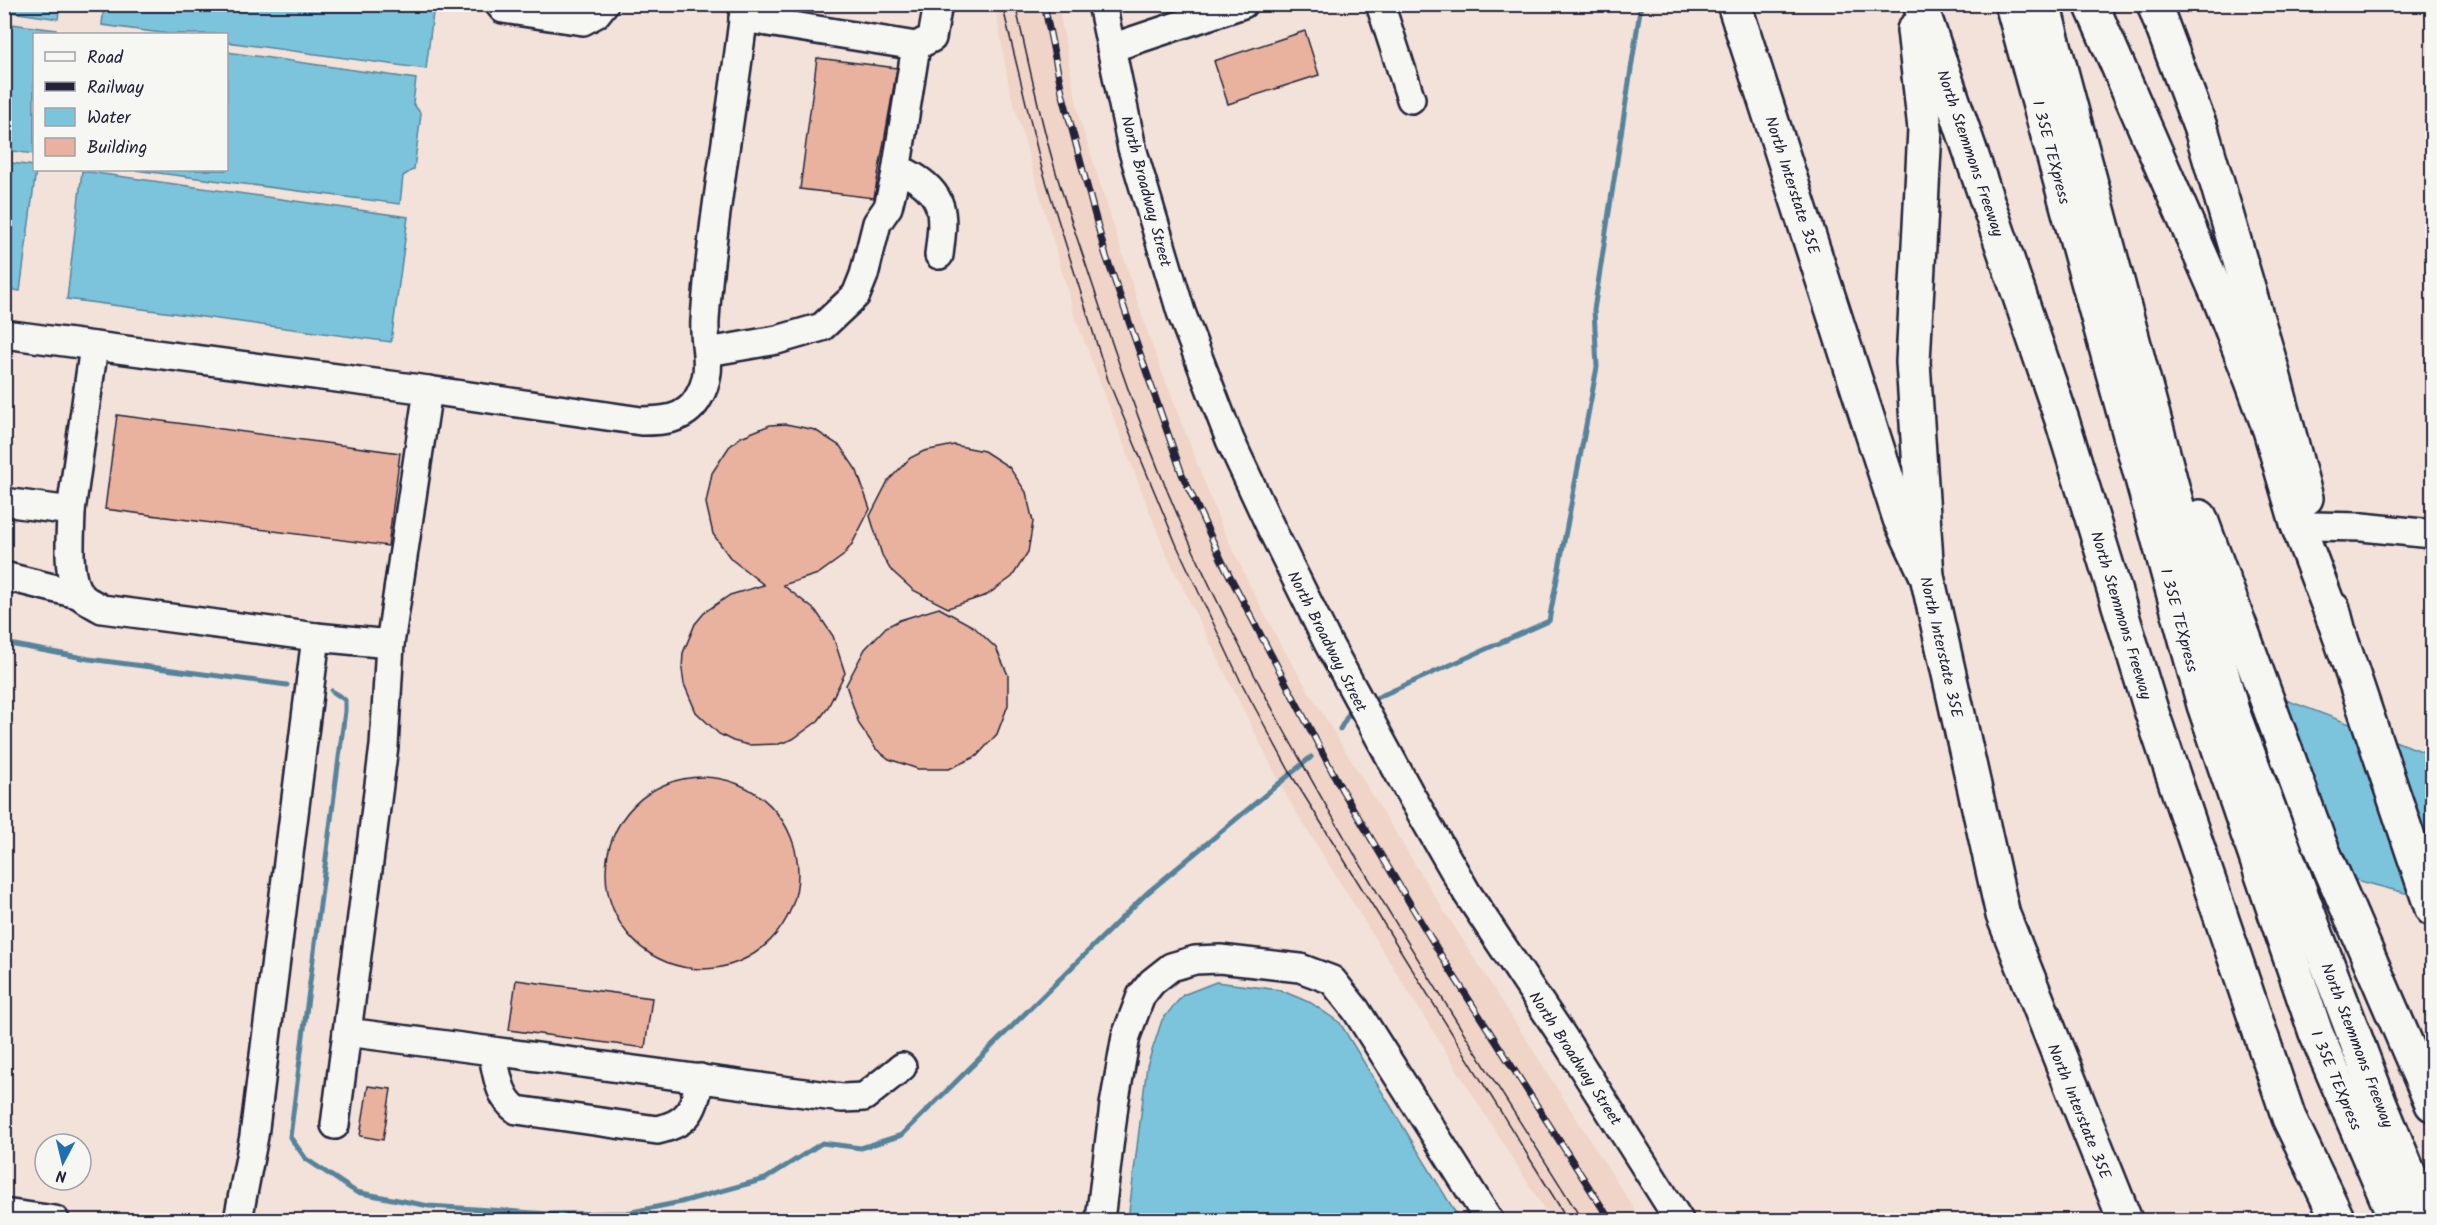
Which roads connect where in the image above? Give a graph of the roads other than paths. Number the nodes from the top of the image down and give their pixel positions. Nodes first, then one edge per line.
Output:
1 (499, 4) edge
2 (604, 4) edge
3 (938, 4) edge
4 (1101, 4) edge
5 (1243, 4) edge
6 (1380, 4) edge
7 (1734, 4) edge
8 (1911, 4) edge
9 (1920, 4) edge
10 (2012, 4) edge
11 (2043, 4) edge
12 (2091, 4) edge
13 (2154, 4) edge
14 (744, 11) edge
15 (916, 46) junction
16 (1111, 48) junction
17 (1411, 99) dead end
18 (895, 178) junction
19 (939, 255) dead end
20 (4, 334) edge
21 (94, 346) junction
22 (708, 352) junction
23 (2141, 367) junction
24 (429, 390) junction
25 (4, 502) edge
26 (70, 511) junction
27 (2313, 526) junction
28 (2433, 534) edge
29 (4, 576) edge
30 (1927, 576) junction
31 (81, 596) junction
32 (2340, 636) junction
33 (316, 637) junction
34 (390, 644) junction
35 (2433, 909) edge
36 (347, 1032) junction
37 (492, 1051) junction
38 (902, 1067) dead end
39 (700, 1078) junction
40 (2433, 1104) edge
41 (335, 1125) dead end
42 (4, 1213) edge
43 (55, 1221) edge
44 (238, 1221) edge
45 (1100, 1221) edge
46 (1488, 1221) edge
47 (1679, 1221) edge
48 (2125, 1221) edge
49 (2338, 1221) edge
50 (2396, 1221) edge
51 (2428, 1221) edge

1 - 2 street
3 - 15 street
4 - 16 street, North Broadway Street
5 - 16 street
6 - 17 street
7 - 30 main road, North Interstate 35E
8 - 30 main road
9 - 49 main road, North Stemmons Freeway
10 - 50 main road, I 35E TEXpress
11 - 23 main road, North Stemmons Freeway
12 - 32 main road
13 - 27 main road
14 - 15 street
14 - 22 street
15 - 18 street
16 - 47 street, North Broadway Street
18 - 19 street
18 - 22 street
20 - 21 street
21 - 24 street
21 - 26 street
22 - 24 street
23 - 40 main road
23 - 51 main road, North Stemmons Freeway
24 - 34 street
25 - 26 street
26 - 31 street
27 - 28 street
27 - 32 main road
29 - 31 street
30 - 48 main road, North Interstate 35E
31 - 33 street
32 - 35 main road
33 - 34 street
33 - 44 street
34 - 36 street
36 - 37 street
36 - 41 street
37 - 39 street
37 - 39 street
38 - 39 street
42 - 43 street
45 - 46 street

